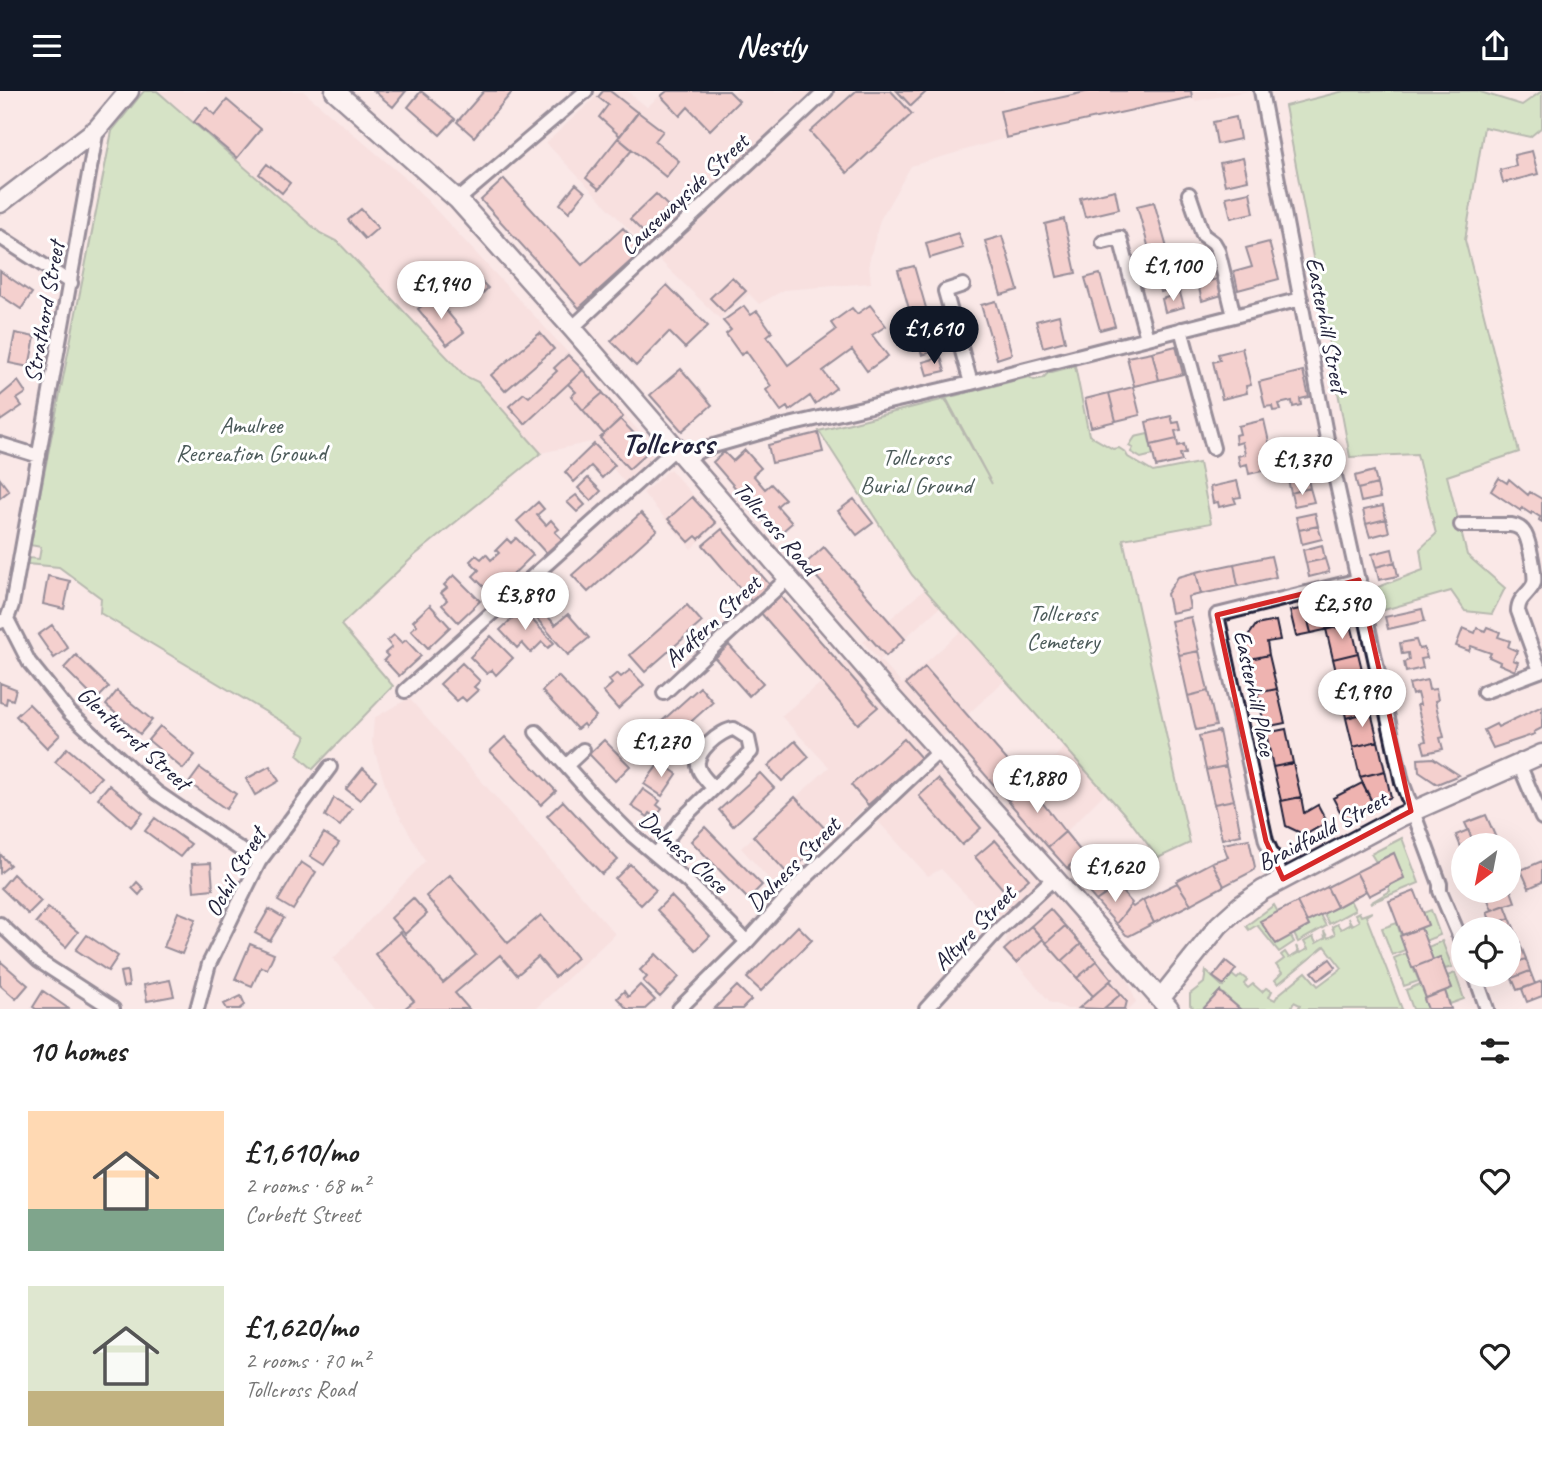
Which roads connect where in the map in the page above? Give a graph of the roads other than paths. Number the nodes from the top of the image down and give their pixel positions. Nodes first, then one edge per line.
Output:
1 (130, 91) edge
2 (335, 91) edge
3 (586, 91) edge
4 (826, 91) edge
5 (1261, 91) edge
6 (97, 129) junction
7 (1189, 194) dead end
8 (458, 200) junction
9 (0, 203) edge
10 (0, 237) edge
11 (1103, 243) dead end
12 (71, 283) junction
13 (963, 285) dead end
14 (1301, 299) junction
15 (1234, 316) junction
16 (572, 328) junction
17 (1181, 329) junction
18 (1147, 338) junction
19 (971, 383) junction
20 (0, 444) edge
21 (1213, 448) dead end
22 (680, 453) junction
23 (39, 456) junction
24 (1461, 525) dead end
25 (787, 579) junction
26 (1359, 580) junction
27 (4, 620) edge
28 (1541, 670) edge
29 (405, 691) dead end
30 (1484, 692) dead end
31 (664, 693) dead end
32 (536, 732) dead end
33 (583, 750) dead end
34 (939, 751) junction
35 (1542, 754) edge
36 (1520, 764) junction
37 (567, 765) junction
38 (330, 767) dead end
39 (713, 788) junction
40 (1411, 811) junction
41 (1542, 818) edge
42 (656, 855) junction
43 (259, 862) junction
44 (1054, 878) junction
45 (1283, 879) junction
46 (1451, 917) edge
47 (0, 925) edge
48 (747, 942) junction
49 (1479, 987) edge
50 (1160, 1006) edge
51 (113, 1009) edge
52 (197, 1009) edge
53 (679, 1009) edge
54 (926, 1009) edge
55 (1487, 1009) edge

1 - 6 street
2 - 8 street, Tollcross Road
3 - 8 street
4 - 16 street, Causewayside Street
5 - 14 street, Easterhill Street
6 - 9 street
6 - 12 street, Strathord Street
7 - 15 street
8 - 16 street, Tollcross Road
10 - 12 street
11 - 18 street
12 - 23 street, Strathord Street
13 - 19 street
14 - 15 street
14 - 26 street, Easterhill Street
15 - 17 street
16 - 22 street, Tollcross Road
17 - 18 street
17 - 21 street
18 - 19 street
19 - 22 street
20 - 23 street
22 - 25 street, Tollcross Road
22 - 29 street
23 - 27 street, Strathord Street
24 - 28 street
25 - 31 street, Ardfern Street
25 - 34 street, Tollcross Road
26 - 40 street, Easterhill Street
26 - 45 street, Easterhill Place
27 - 43 street, Glenturret Street
28 - 30 street
32 - 37 street, Dalness Close
33 - 37 street
34 - 44 street, Tollcross Road
34 - 48 street, Dalness Street
35 - 36 street, Braidfauld Street
36 - 40 street, Braidfauld Street
36 - 41 street
37 - 42 street, Dalness Close
38 - 43 street, Ochil Street
39 - 39 street
39 - 42 street
40 - 45 street, Braidfauld Street
40 - 46 street, Easterhill Street
42 - 48 street, Dalness Close
43 - 52 street, Ochil Street
44 - 50 street, Tollcross Road
44 - 54 street, Altyre Street
45 - 50 street, Braidfauld Street
47 - 51 street
48 - 53 street, Dalness Street
49 - 55 street

